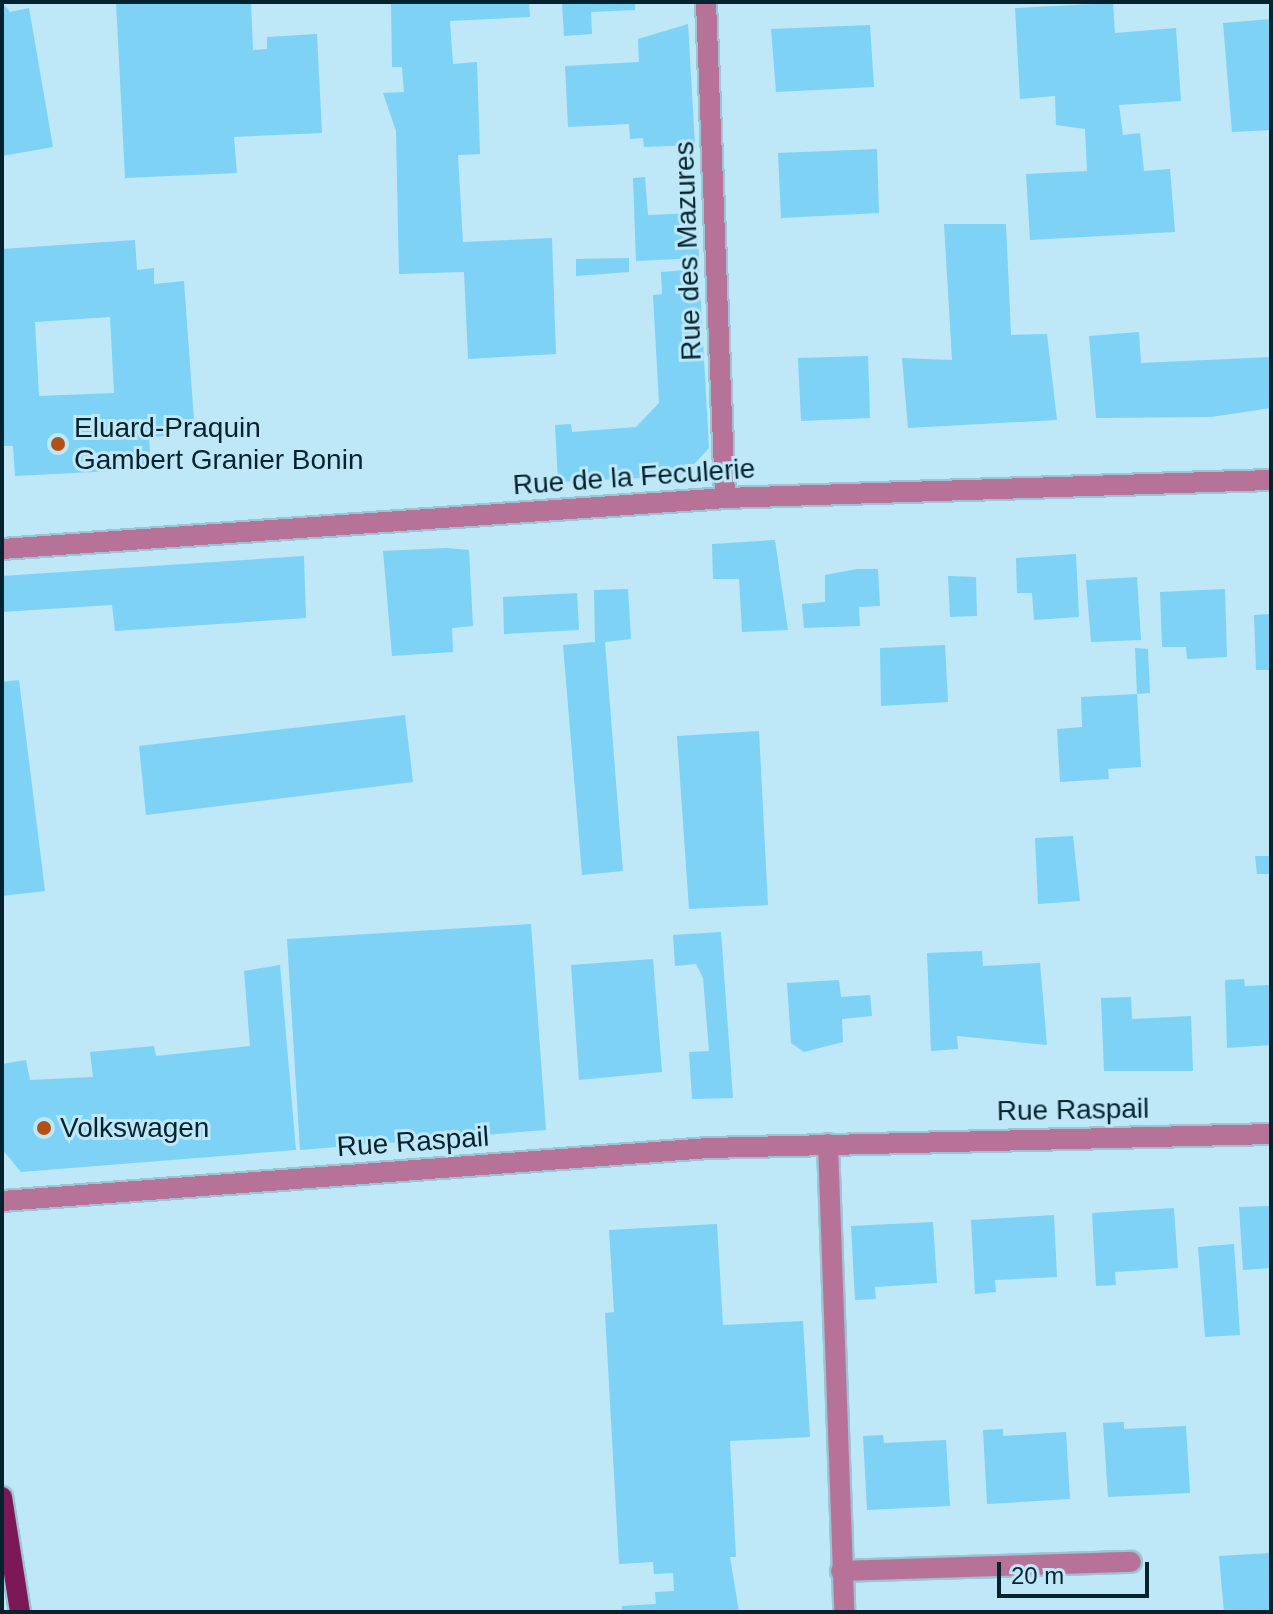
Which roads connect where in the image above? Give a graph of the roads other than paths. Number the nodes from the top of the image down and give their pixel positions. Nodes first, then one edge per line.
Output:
1 (706, 2) edge
2 (1271, 480) edge
3 (725, 498) junction
4 (2, 549) edge
5 (1271, 1134) edge
6 (828, 1144) junction
7 (2, 1201) edge
8 (2, 1497) edge
9 (2, 1517) edge
10 (10, 1551) junction
11 (1131, 1562) dead end
12 (841, 1571) junction
13 (20, 1612) edge
14 (844, 1612) edge

1 - 3 street, Rue des Mazures
2 - 3 street, Rue de la Feculerie
3 - 4 street, Rue de la Feculerie
5 - 6 street, Rue Raspail
6 - 7 street, Rue Raspail
6 - 12 street
8 - 10 main road
9 - 10 main road
10 - 13 main road
11 - 12 street
12 - 14 street

